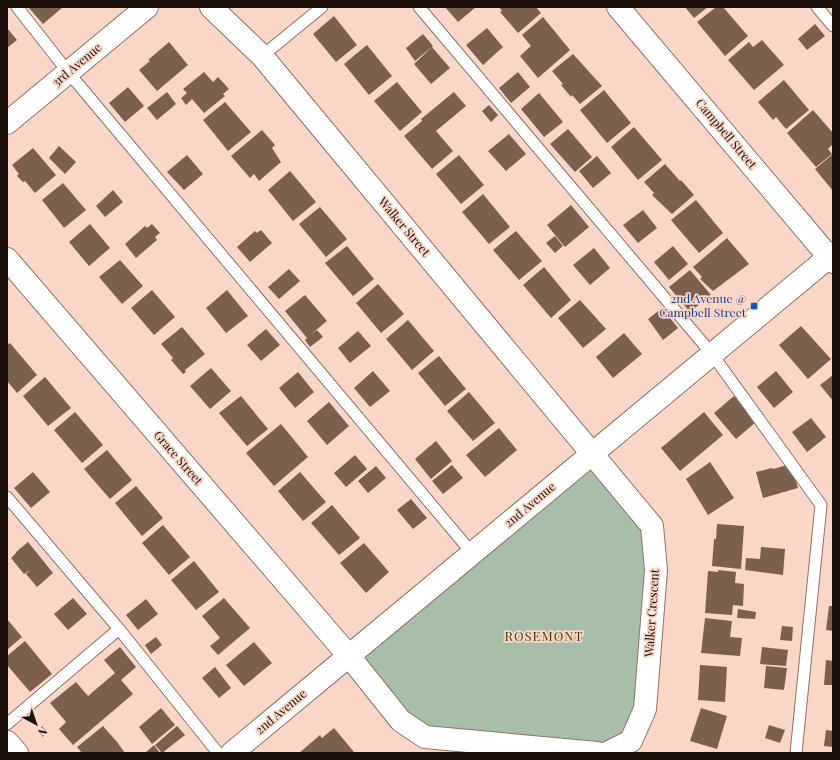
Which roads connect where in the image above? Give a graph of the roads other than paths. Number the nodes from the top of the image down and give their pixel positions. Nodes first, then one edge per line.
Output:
1 (17, 7) edge
2 (146, 7) edge
3 (211, 7) edge
4 (322, 7) edge
5 (419, 7) edge
6 (618, 7) edge
7 (817, 7) edge
8 (833, 26) edge
9 (262, 56) junction
10 (68, 72) junction
11 (7, 123) edge
12 (832, 257) edge
13 (7, 259) edge
14 (712, 354) junction
15 (592, 453) junction
16 (7, 497) edge
17 (472, 553) junction
18 (119, 629) junction
19 (349, 656) junction
20 (7, 724) edge
21 (7, 742) edge
22 (16, 753) edge
23 (218, 753) edge
24 (232, 753) edge
25 (597, 753) edge
26 (608, 753) edge
27 (796, 753) edge

1 - 10 lane
2 - 10 street, 3rd Avenue
3 - 9 street, Walker Street
4 - 9 lane
5 - 14 lane
6 - 12 street, Campbell Street
7 - 8 lane
9 - 15 street, Walker Street
10 - 11 street, 3rd Avenue
10 - 17 lane
12 - 14 street, 2nd Avenue
13 - 19 street, Grace Street
14 - 15 street, 2nd Avenue
14 - 27 lane
15 - 17 street, 2nd Avenue
15 - 26 street, Walker Crescent
16 - 18 lane
17 - 19 street, 2nd Avenue
18 - 20 lane
18 - 23 lane
19 - 24 street, 2nd Avenue
19 - 25 street
21 - 22 street

